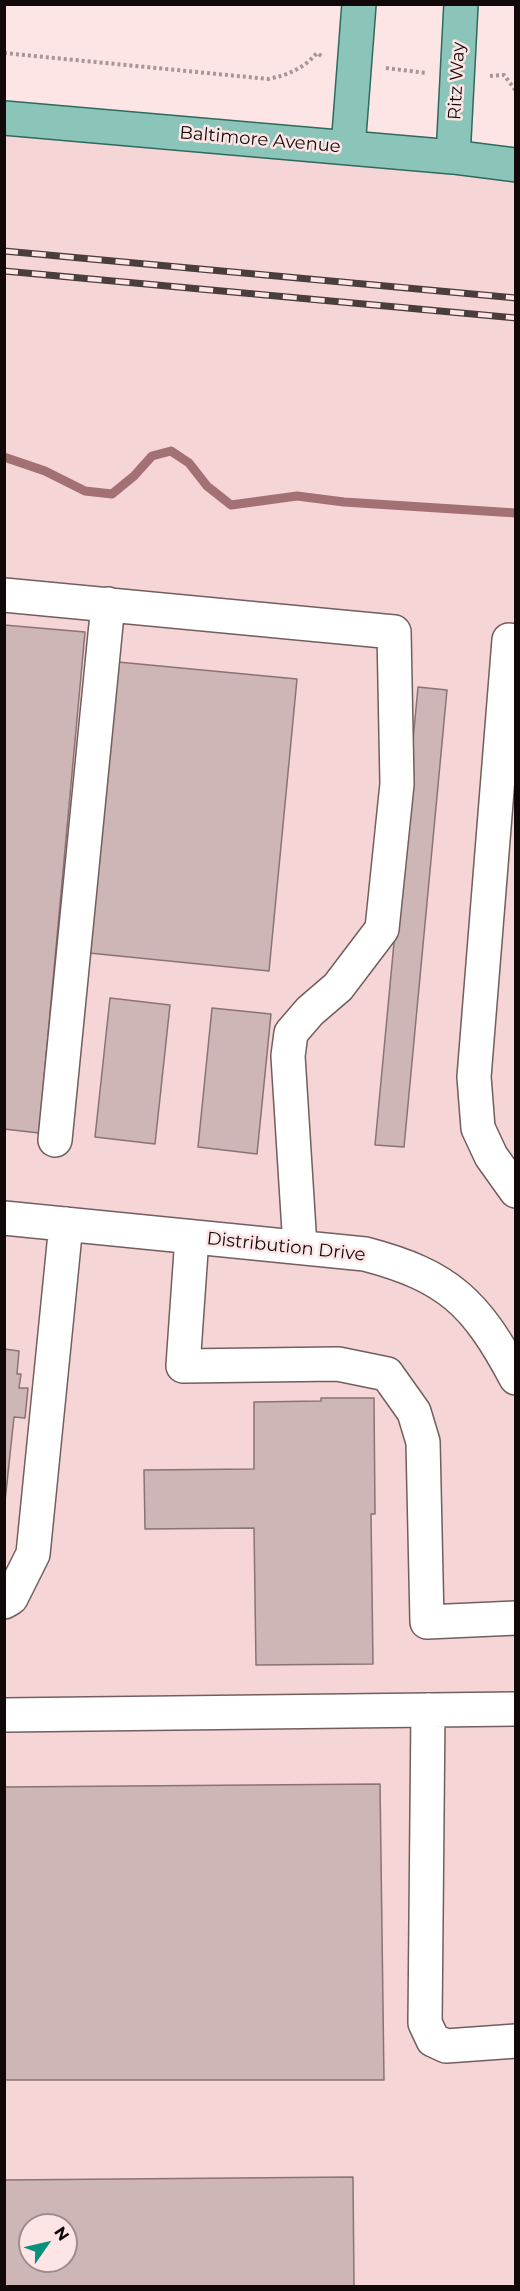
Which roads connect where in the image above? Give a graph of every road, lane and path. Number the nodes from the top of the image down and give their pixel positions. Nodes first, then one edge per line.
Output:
1 (359, 4) edge
2 (460, 4) edge
3 (4, 53) edge
4 (354, 64) junction
5 (457, 77) junction
6 (516, 91) edge
7 (4, 118) edge
8 (348, 147) junction
9 (453, 157) junction
10 (516, 165) edge
11 (4, 595) edge
12 (108, 604) junction
13 (516, 641) edge
14 (55, 1140) dead end
15 (516, 1191) edge
16 (4, 1218) edge
17 (66, 1224) junction
18 (192, 1237) junction
19 (300, 1247) junction
20 (511, 1360) edge
21 (4, 1602) edge
22 (516, 1618) edge
23 (516, 1709) edge
24 (428, 1710) junction
25 (4, 1715) edge
26 (516, 2041) edge

1 - 4 main road
2 - 5 main road, Ritz Way
3 - 4 path
4 - 5 path
4 - 8 main road
5 - 6 path
5 - 9 main road, Ritz Way
7 - 8 main road, Baltimore Avenue
8 - 9 main road, Baltimore Avenue
9 - 10 main road, Baltimore Avenue
11 - 12 street
12 - 14 street
12 - 19 street
13 - 15 street
16 - 17 street, Distribution Drive
17 - 18 street, Distribution Drive
17 - 21 street
18 - 19 street, Distribution Drive
18 - 22 street
19 - 20 street, Distribution Drive
23 - 24 street
24 - 25 street
24 - 26 street

